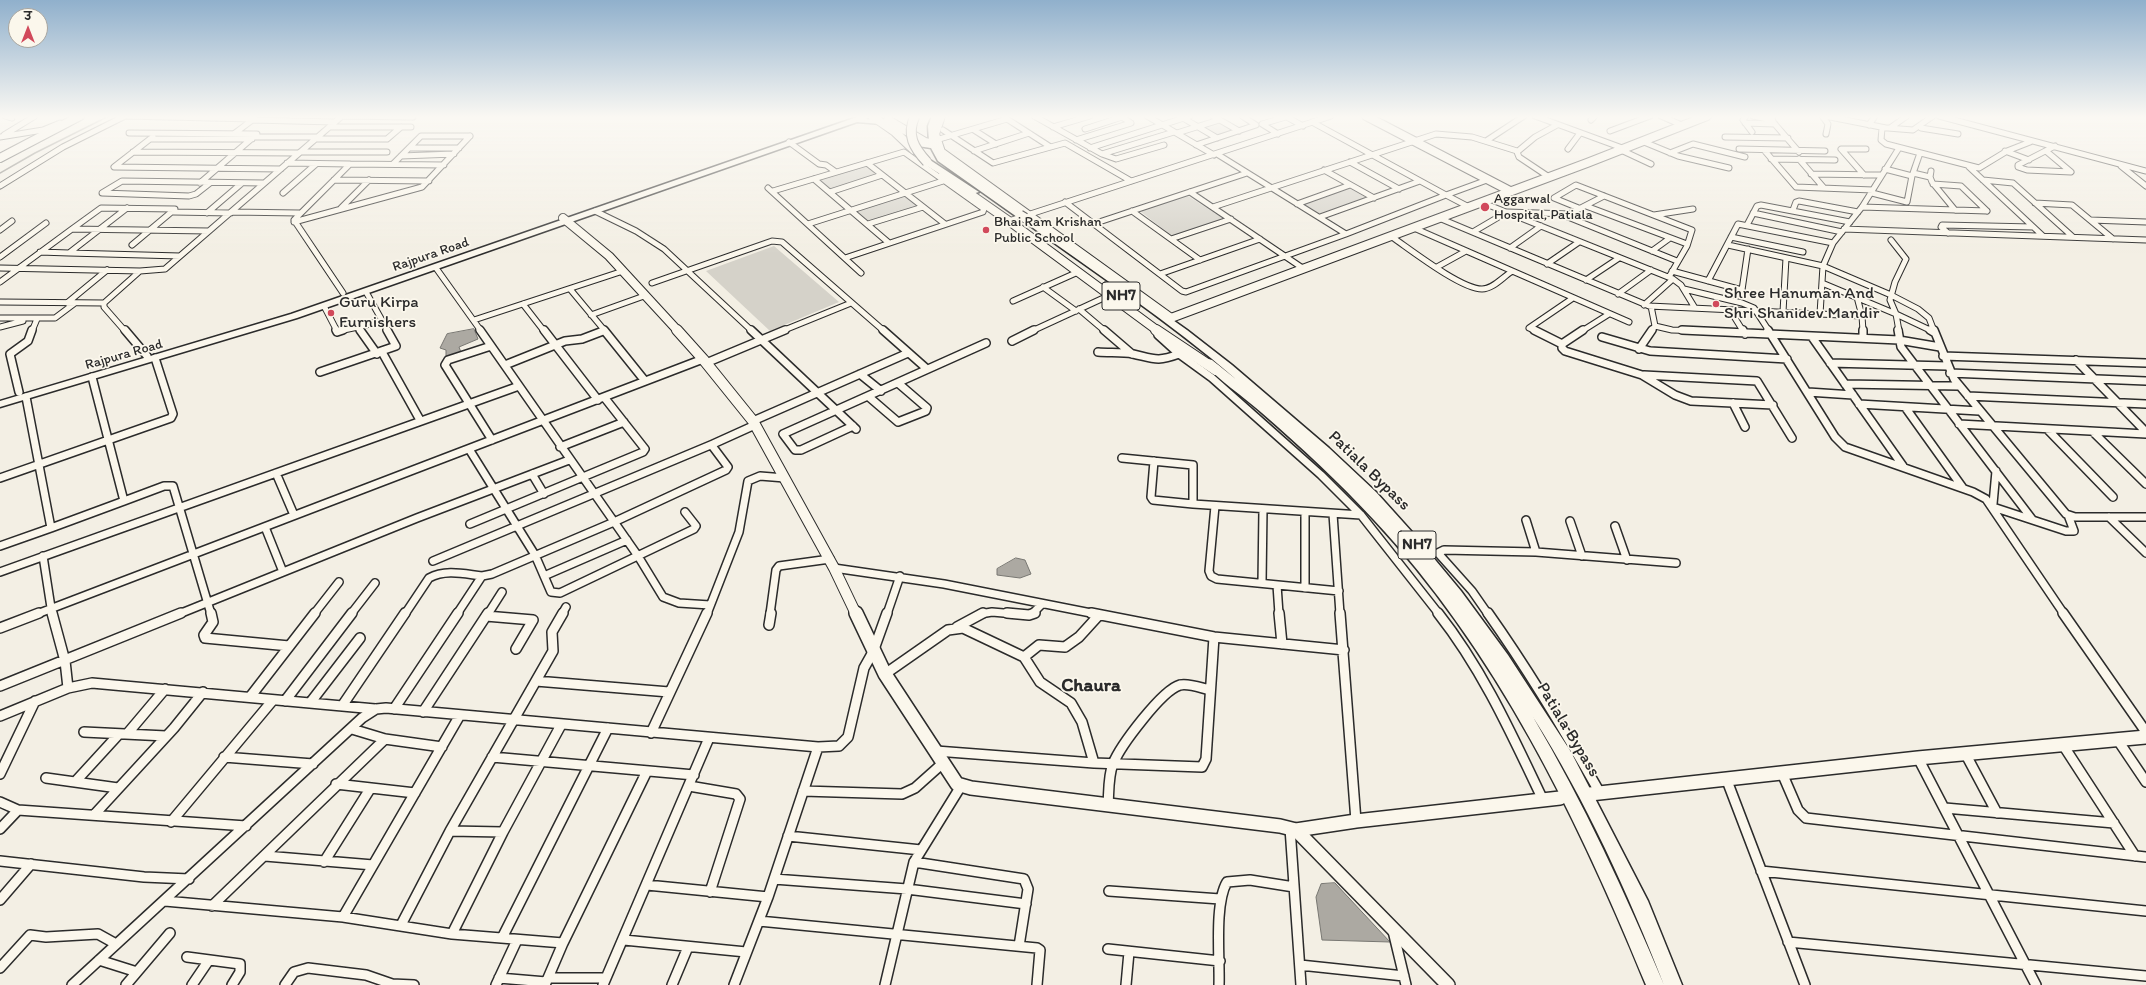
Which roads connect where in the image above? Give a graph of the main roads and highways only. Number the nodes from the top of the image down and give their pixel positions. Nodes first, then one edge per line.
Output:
1 (731, 162) edge
2 (733, 162) edge
3 (927, 162) edge
4 (945, 162) edge
5 (1018, 218) junction
6 (565, 220) junction
7 (151, 357) junction
8 (22, 395) junction
9 (0, 398) edge
10 (0, 404) edge
11 (1655, 985) edge
12 (1673, 985) edge

1 - 6 main road, Rajpura Road
2 - 6 main road, Rajpura Road
3 - 5 highway, NH7, bridge
4 - 5 highway, Patiala Bypass / NH7
5 - 11 highway, Patiala Bypass / NH7
5 - 12 highway, Patiala Bypass / NH7
6 - 7 main road, Rajpura Road
6 - 7 main road, Rajpura Road
7 - 8 main road, Rajpura Road
7 - 8 main road, Rajpura Road
8 - 9 main road, Rajpura Road
8 - 10 main road, Rajpura Road

